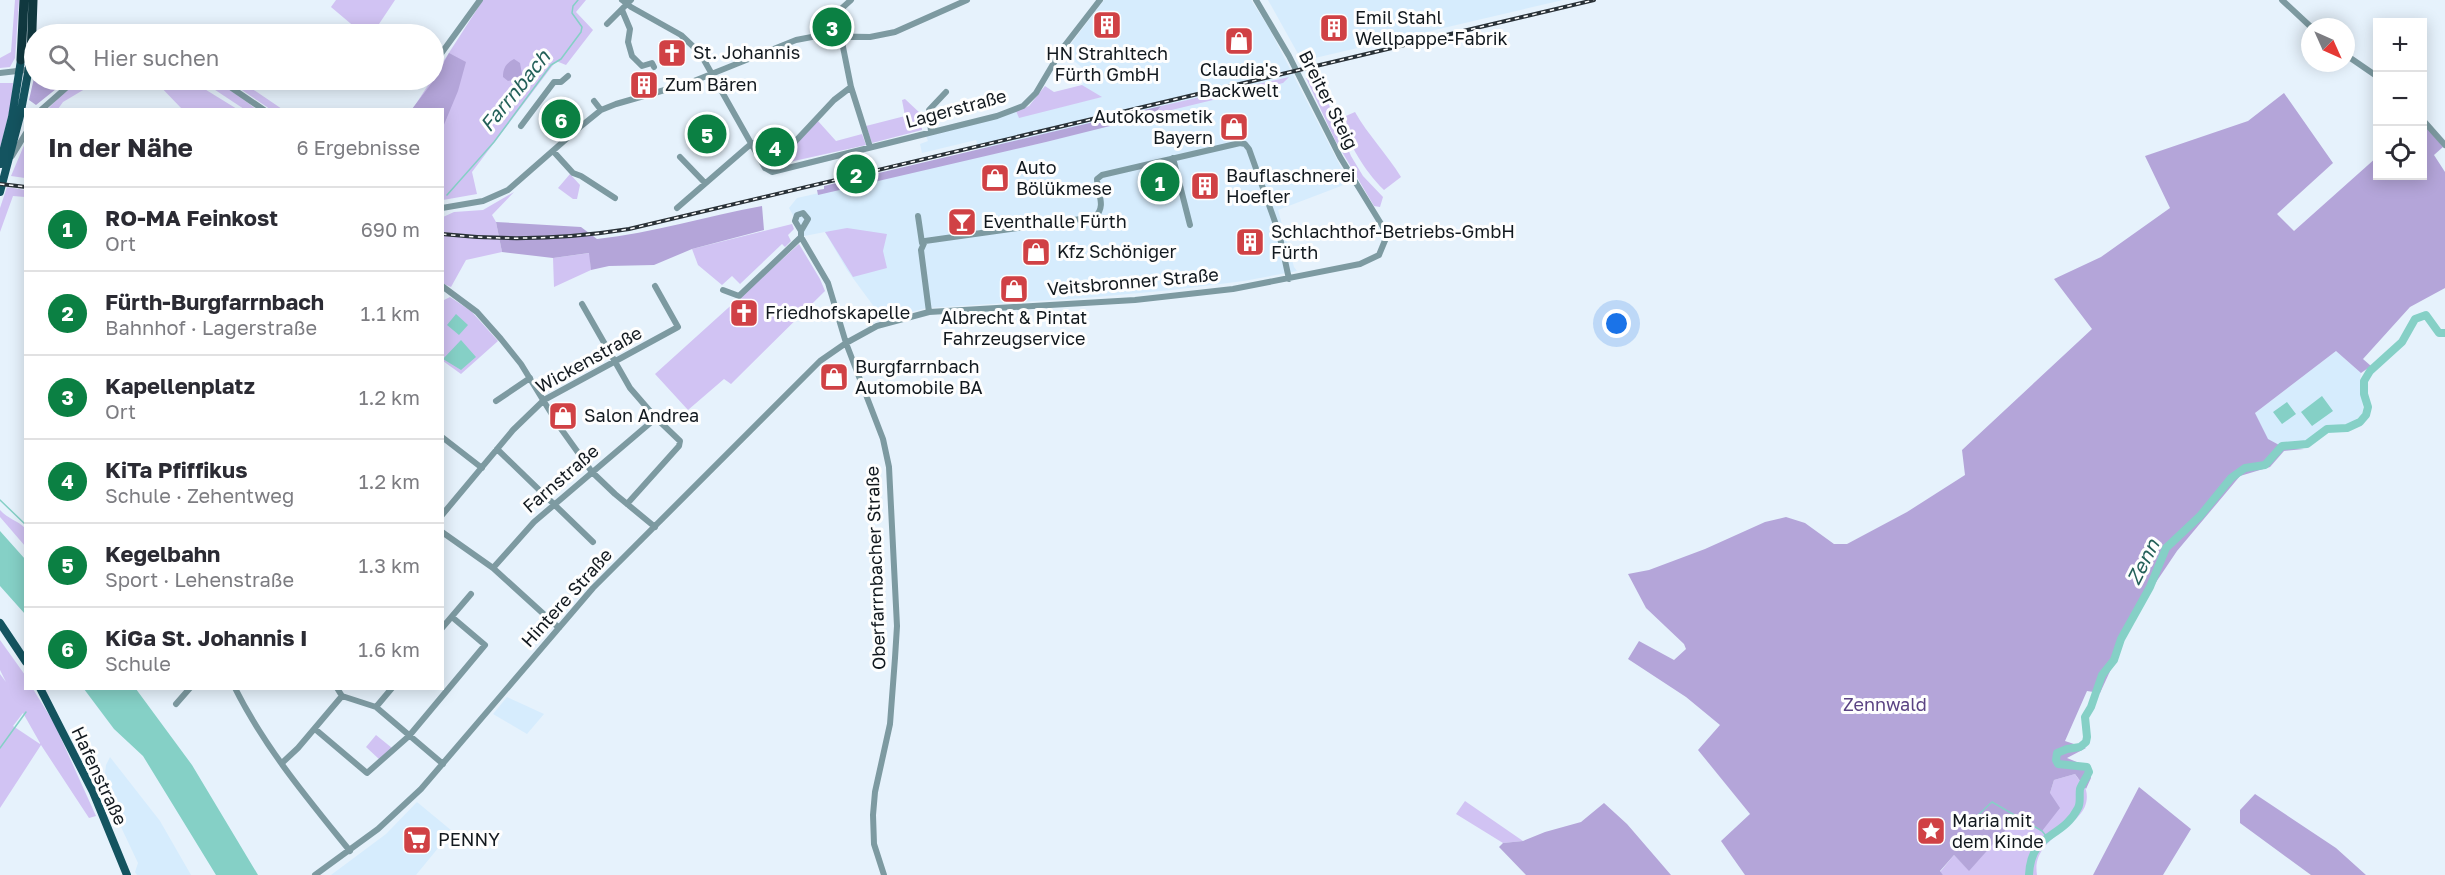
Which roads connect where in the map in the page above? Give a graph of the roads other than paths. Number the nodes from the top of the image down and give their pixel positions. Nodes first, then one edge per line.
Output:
1 (24, 0) edge
2 (33, 0) edge
3 (480, 0) edge
4 (851, 0) edge
5 (967, 0) edge
6 (1100, 0) edge
7 (1256, 0) edge
8 (2282, 0) edge
9 (627, 1) edge
10 (622, 10) junction
11 (2301, 18) edge
12 (25, 24) edge
13 (30, 24) edge
14 (607, 24) dead end
15 (817, 36) junction
16 (841, 37) junction
17 (444, 50) edge
18 (2355, 61) edge
19 (653, 65) dead end
20 (24, 70) edge
21 (0, 73) edge
22 (712, 74) junction
23 (2373, 74) edge
24 (568, 76) dead end
25 (24, 86) edge
26 (851, 87) junction
27 (64, 90) edge
28 (235, 90) edge
29 (946, 92) dead end
30 (594, 101) dead end
31 (43, 108) edge
32 (261, 108) edge
33 (601, 110) junction
34 (2427, 125) edge
35 (521, 126) dead end
36 (931, 132) junction
37 (24, 136) edge
38 (752, 143) junction
39 (2445, 145) edge
40 (870, 147) junction
41 (553, 151) junction
42 (680, 157) dead end
43 (1173, 158) junction
44 (4, 163) edge
45 (767, 170) junction
46 (705, 183) junction
47 (1, 190) edge
48 (615, 198) dead end
49 (677, 208) dead end
50 (444, 209) edge
51 (1375, 213) joint
52 (918, 216) dead end
53 (1190, 225) dead end
54 (922, 243) junction
55 (1289, 279) junction
56 (655, 286) dead end
57 (444, 287) edge
58 (723, 290) dead end
59 (444, 294) edge
60 (453, 294) junction
61 (582, 304) dead end
62 (929, 312) junction
63 (846, 343) junction
64 (615, 362) junction
65 (530, 378) junction
66 (544, 400) junction
67 (496, 401) dead end
68 (656, 418) junction
69 (444, 438) edge
70 (449, 442) junction
71 (444, 448) edge
72 (497, 449) junction
73 (482, 468) junction
74 (592, 472) junction
75 (554, 504) junction
76 (627, 504) junction
77 (444, 513) edge
78 (655, 527) junction
79 (444, 533) edge
80 (592, 542) dead end
81 (492, 568) junction
82 (471, 594) dead end
83 (452, 616) junction
84 (0, 623) edge
85 (444, 626) edge
86 (559, 628) junction
87 (0, 632) edge
88 (24, 660) edge
89 (24, 667) edge
90 (40, 690) edge
91 (188, 690) edge
92 (236, 690) edge
93 (338, 690) edge
94 (390, 690) edge
95 (342, 696) junction
96 (176, 704) dead end
97 (376, 707) junction
98 (315, 729) junction
99 (409, 736) junction
100 (282, 763) junction
101 (443, 764) junction
102 (350, 851) junction
103 (127, 875) edge
104 (315, 875) edge
105 (884, 875) edge

1 - 12 highway
2 - 13 highway
3 - 17 street
4 - 15 street
5 - 16 street
6 - 36 street, Lagerstraße
7 - 51 street, Breiter Steig
8 - 11 street
9 - 10 street
9 - 22 street
10 - 14 street
10 - 19 street
15 - 16 street
15 - 22 street
16 - 26 street
18 - 23 street
20 - 21 street
22 - 33 street
22 - 38 street
24 - 35 street
25 - 44 main road
26 - 40 street
26 - 45 street
27 - 31 street
28 - 32 street
29 - 36 street
30 - 33 street
33 - 41 street
34 - 39 street
36 - 40 street, Lagerstraße
37 - 44 street
38 - 45 street
38 - 46 street
40 - 45 street, Lagerstraße
41 - 48 street
41 - 50 street
42 - 46 street
43 - 53 street
43 - 54 street
43 - 55 street
44 - 47 main road
46 - 49 street
51 - 55 street, Veitsbronner Straße
52 - 54 street
54 - 62 street
55 - 62 street, Veitsbronner Straße
56 - 64 street, Wickenstraße
57 - 60 street
58 - 63 street, Oberfarrnbacher Straße
59 - 60 street
60 - 65 street
61 - 64 street
62 - 63 street, Veitsbronner Straße
63 - 78 street, Hintere Straße
63 - 105 street, Oberfarrnbacher Straße
64 - 66 street, Wickenstraße
64 - 68 street
65 - 66 street
65 - 67 street
66 - 72 street, Wickenstraße
66 - 74 street
68 - 74 street, Farnstraße
68 - 76 street
69 - 70 street
70 - 71 street
70 - 73 street
72 - 73 street, Wickenstraße
72 - 75 street
73 - 77 street, Wickenstraße
74 - 75 street, Farnstraße
74 - 76 street
75 - 80 street
75 - 81 street, Farnstraße
76 - 78 street
78 - 86 street, Hintere Straße
79 - 81 street
81 - 86 street
82 - 83 street
83 - 85 street
83 - 99 street
84 - 88 main road
86 - 101 street, Hintere Straße
87 - 89 main road
90 - 103 main road, Hafenstraße
91 - 96 street
92 - 100 street
93 - 95 street
94 - 97 street
95 - 97 street
95 - 98 street
97 - 99 street
98 - 99 street
98 - 100 street
99 - 101 street
100 - 102 street
101 - 102 street, Hintere Straße
102 - 104 street, Hintere Straße

